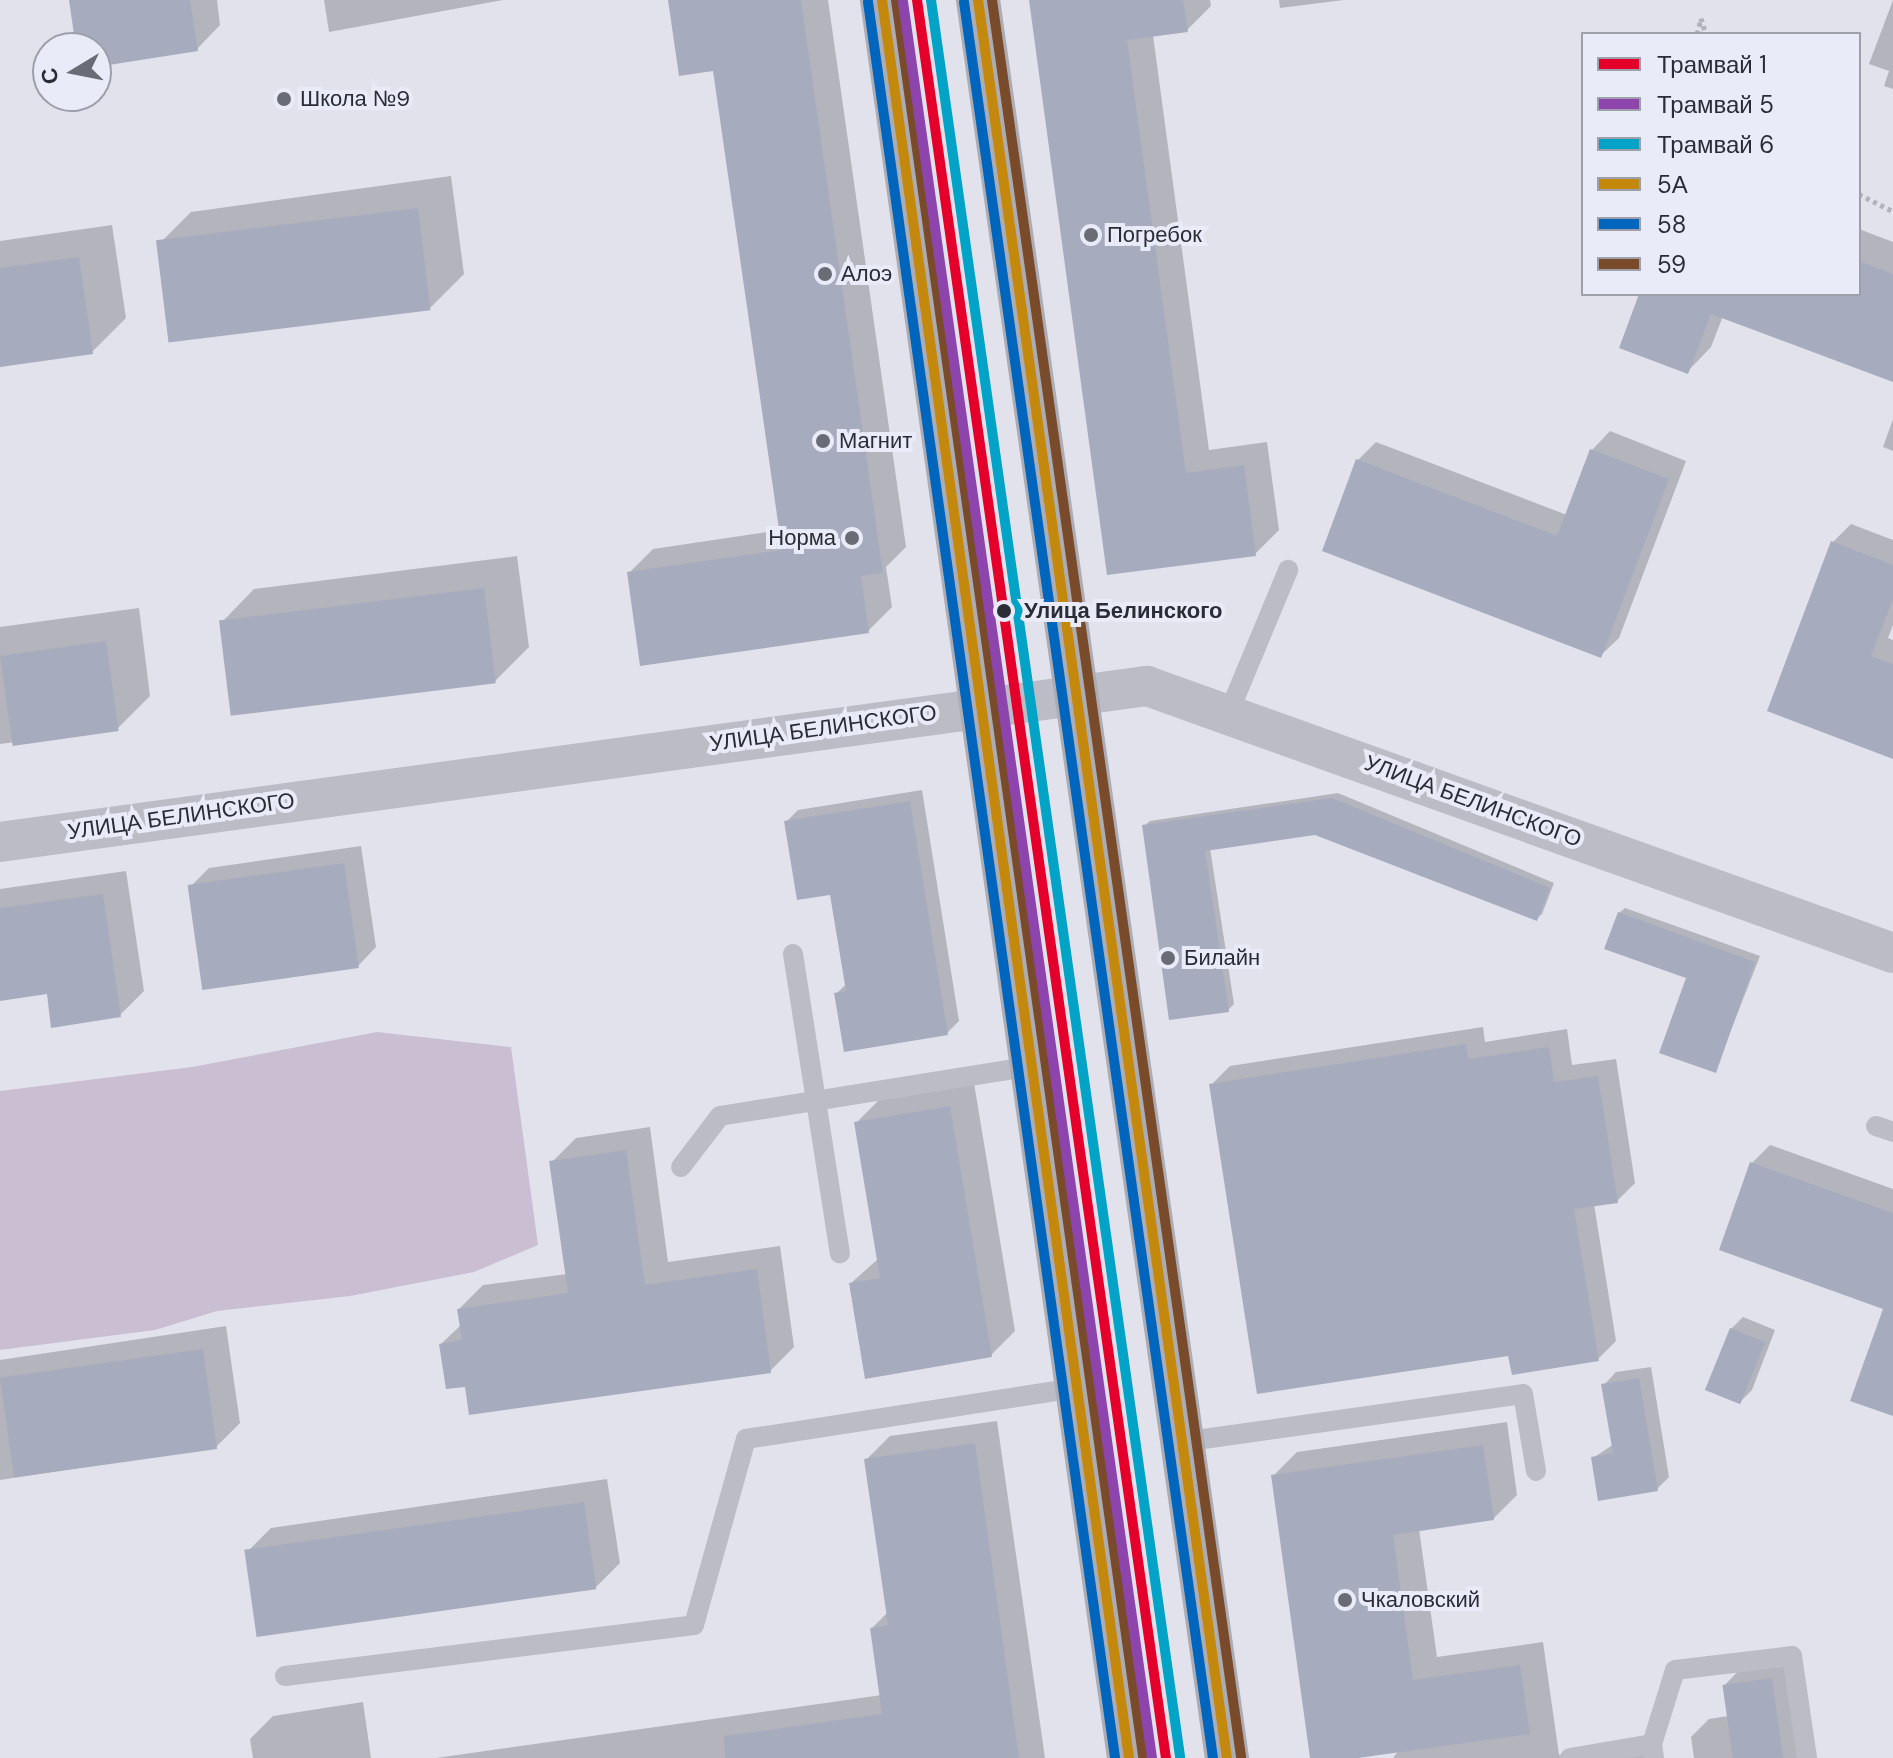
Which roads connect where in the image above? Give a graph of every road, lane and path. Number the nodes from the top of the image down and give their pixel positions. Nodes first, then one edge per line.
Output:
1 (882, 0) edge
2 (978, 0) edge
3 (1698, 32) edge
4 (1705, 32) edge
5 (1861, 195) edge
6 (1893, 211) edge
7 (1288, 570) dead end
8 (1076, 693) junction
9 (980, 707) junction
10 (1229, 712) junction
11 (0, 842) edge
12 (1893, 953) edge
13 (793, 954) dead end
14 (1031, 1066) junction
15 (817, 1101) junction
16 (681, 1167) dead end
17 (840, 1253) dead end
18 (1077, 1388) junction
19 (1182, 1442) junction
20 (1536, 1471) dead end
21 (285, 1676) dead end
22 (1653, 1751) edge
23 (1129, 1758) edge
24 (1227, 1758) edge
25 (1570, 1758) edge
26 (1807, 1758) edge

1 - 9 main road
2 - 8 main road
3 - 4 path
5 - 6 path
7 - 10 lane
8 - 9 street, УЛИЦА БЕЛИНСКОГО
8 - 10 street, УЛИЦА БЕЛИНСКОГО
8 - 19 main road
9 - 11 street, УЛИЦА БЕЛИНСКОГО
9 - 14 main road
10 - 12 street, УЛИЦА БЕЛИНСКОГО
13 - 15 lane
14 - 15 lane
14 - 18 main road
15 - 16 lane
15 - 17 lane
18 - 21 lane
18 - 23 main road
19 - 20 lane
19 - 24 main road
22 - 25 lane
22 - 26 lane

